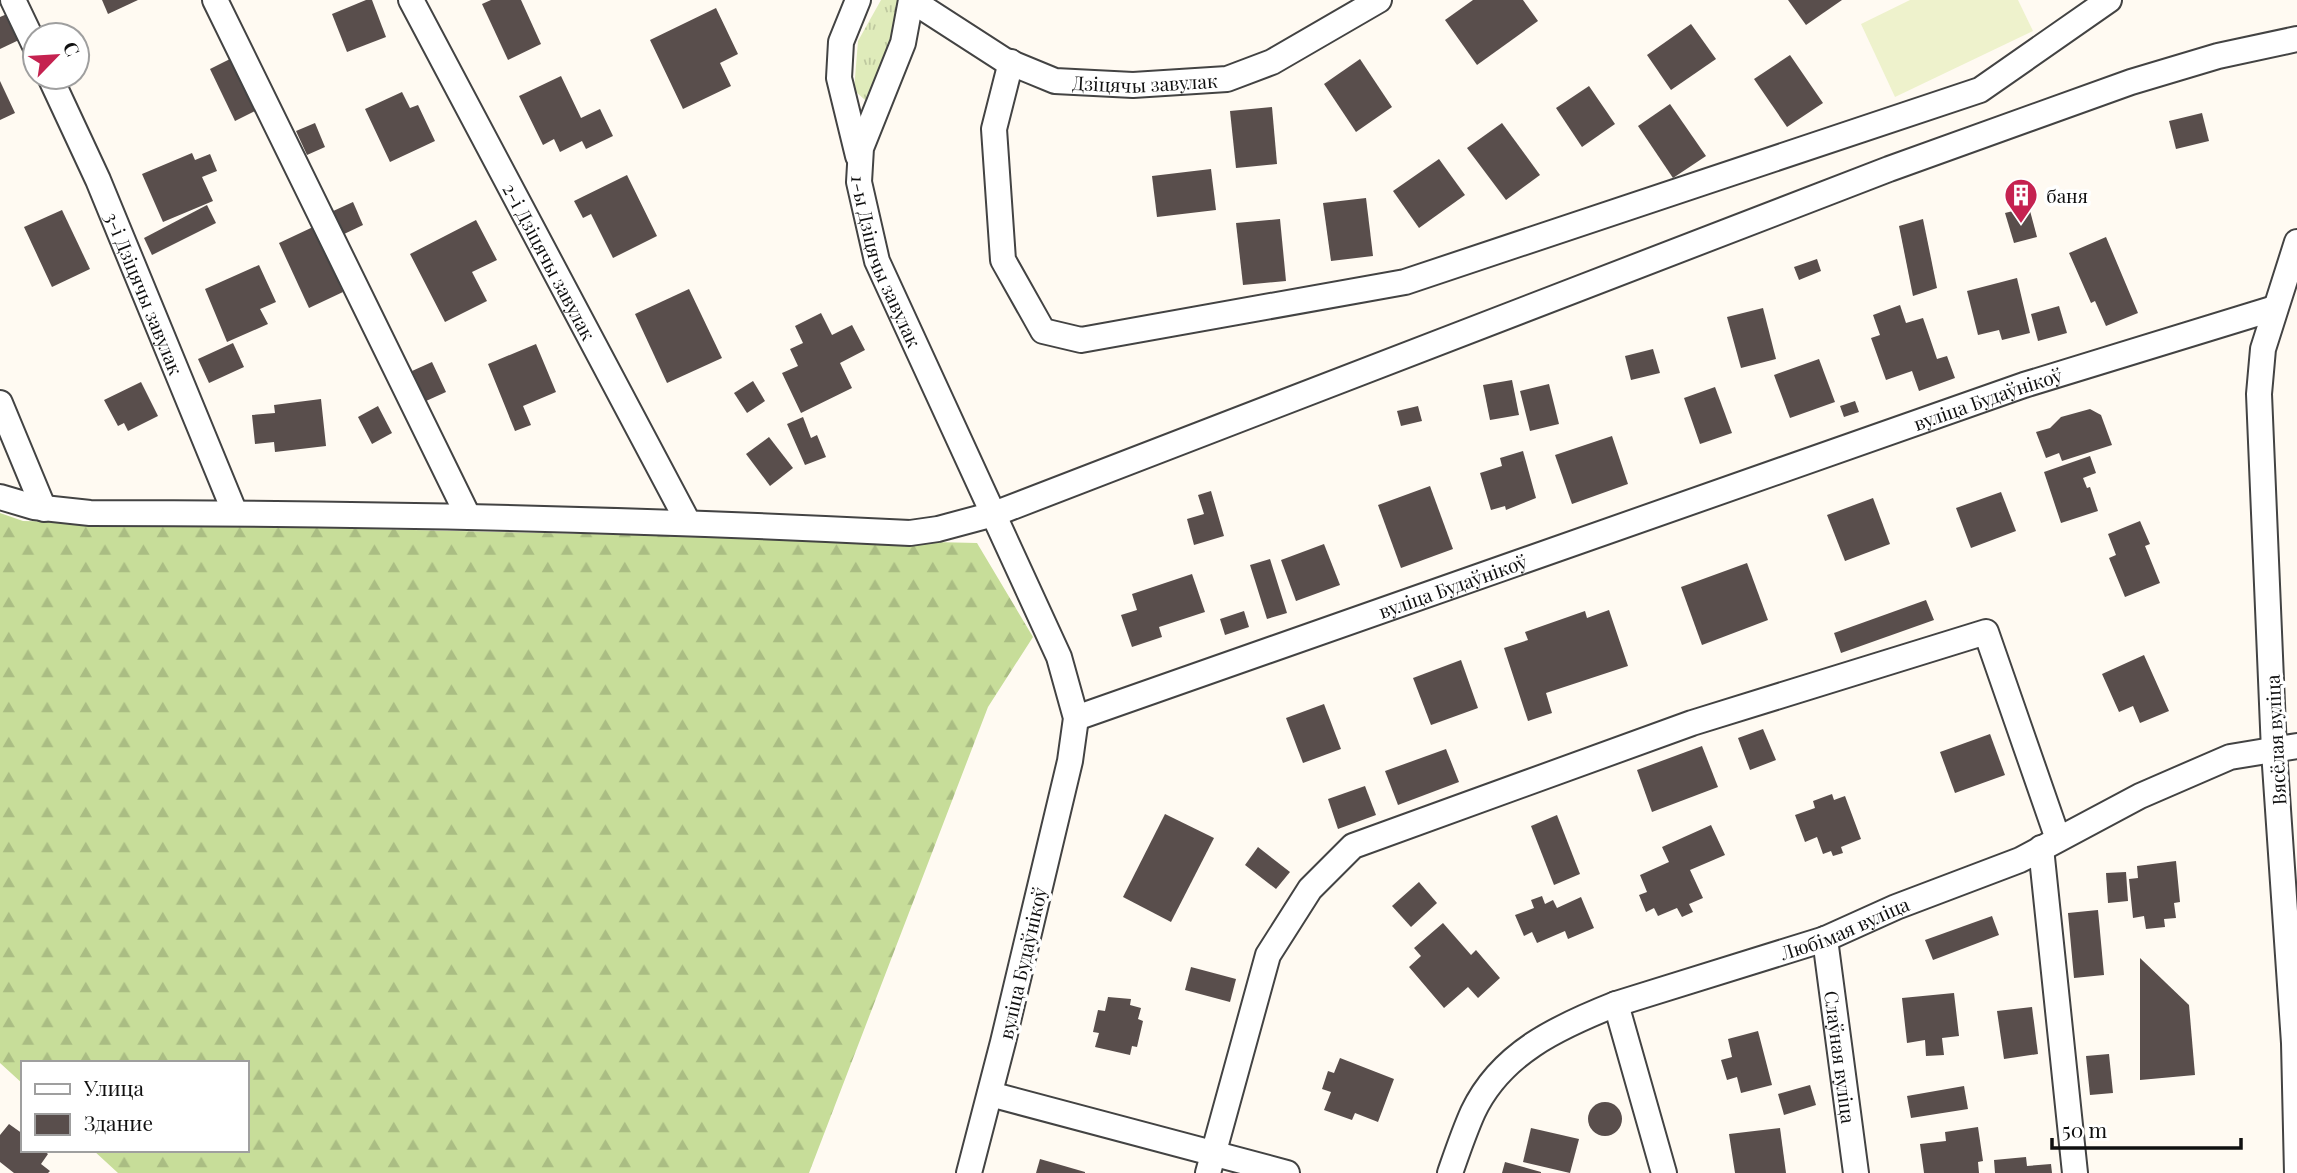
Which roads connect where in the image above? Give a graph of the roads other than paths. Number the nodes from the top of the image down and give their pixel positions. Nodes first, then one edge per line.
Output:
1 (13, 0) edge
2 (215, 0) edge
3 (411, 0) edge
4 (858, 0) edge
5 (911, 0) edge
6 (1379, 0) edge
7 (2109, 0) edge
8 (23, 21) edge
9 (2297, 39) edge
10 (1011, 62) junction
11 (57, 91) edge
12 (860, 164) junction
13 (2297, 242) edge
14 (2275, 308) junction
15 (0, 403) edge
16 (0, 497) edge
17 (44, 509) junction
18 (235, 513) junction
19 (994, 514) junction
20 (468, 516) junction
21 (688, 522) junction
22 (1076, 718) junction
23 (2286, 749) edge
24 (2050, 844) junction
25 (1825, 939) junction
26 (1616, 1004) junction
27 (990, 1094) junction
28 (1211, 1163) edge
29 (969, 1173) edge
30 (1287, 1173) edge
31 (1450, 1173) edge
32 (1664, 1173) edge
33 (1856, 1173) edge
34 (2075, 1173) edge
35 (2297, 1173) edge

1 - 8 street
2 - 20 street
3 - 21 street, 2-і Дзіцячы завулак
4 - 12 street
5 - 10 street, Дзіцячы завулак
5 - 12 street, 1-ы Дзіцячы завулак
6 - 10 street, Дзіцячы завулак
7 - 10 street
9 - 19 street
11 - 18 street, 3-і Дзіцячы завулак
12 - 19 street, 1-ы Дзіцячы завулак
13 - 14 street, Вясёлая вуліца
14 - 22 street, вуліца Будаўнікоў
14 - 23 street, Вясёлая вуліца
15 - 17 street
16 - 17 street
17 - 18 street
18 - 20 street
19 - 21 street
19 - 22 street, 1-ы Дзіцячы завулак
20 - 21 street
22 - 27 street, вуліца Будаўнікоў
23 - 24 street, Любімая вуліца
23 - 35 street, Вясёлая вуліца
24 - 25 street, Любімая вуліца
24 - 28 street
24 - 34 street
25 - 26 street, Любімая вуліца
25 - 33 street, Слаўная вуліца
26 - 31 street, Любімая вуліца
26 - 32 street
27 - 28 street
27 - 29 street, вуліца Будаўнікоў
28 - 30 street

